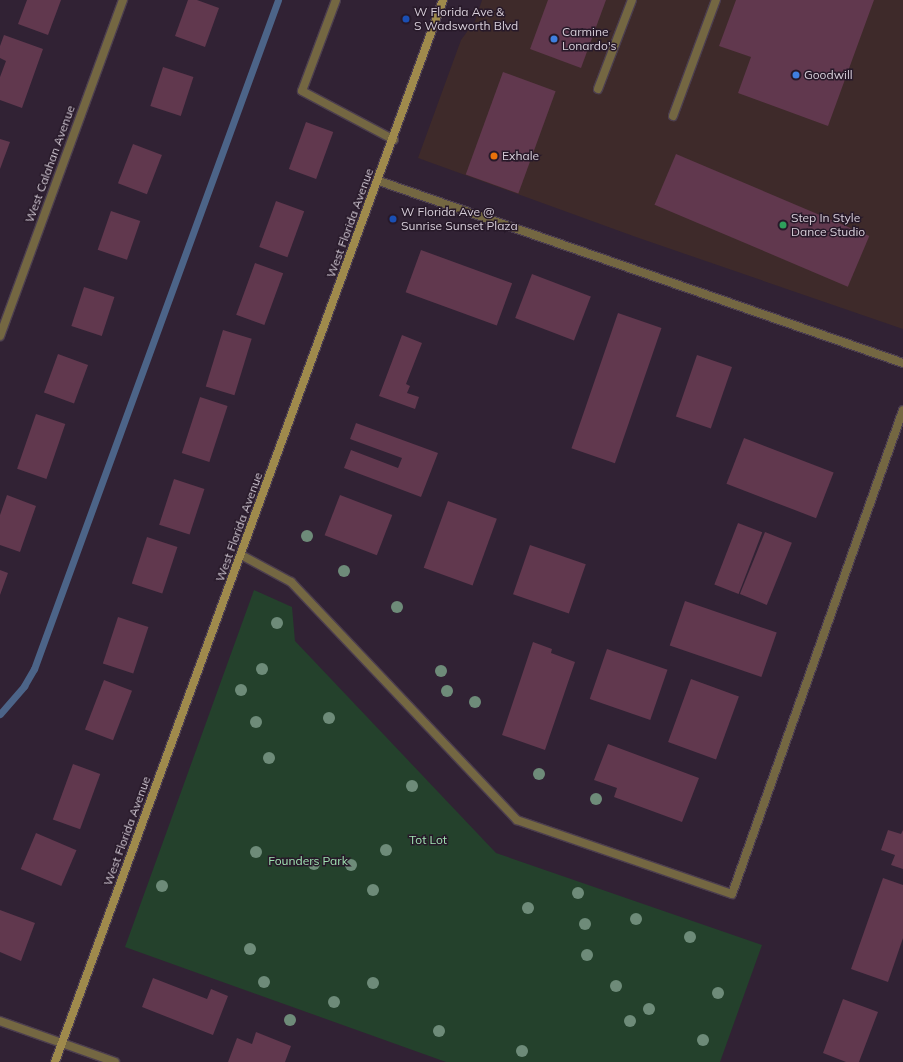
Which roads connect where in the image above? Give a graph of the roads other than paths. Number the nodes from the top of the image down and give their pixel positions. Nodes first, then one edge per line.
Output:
1 (123, 0) edge
2 (336, 0) edge
3 (443, 0) edge
4 (632, 0) edge
5 (716, 0) edge
6 (598, 89) dead end
7 (673, 116) dead end
8 (394, 140) junction
9 (379, 181) junction
10 (0, 336) edge
11 (903, 363) edge
12 (903, 410) edge
13 (241, 555) junction
14 (0, 1021) edge
15 (63, 1043) junction
16 (55, 1062) edge
17 (115, 1062) edge

1 - 10 street, West Calahan Avenue
2 - 8 street
3 - 8 street, West Florida Avenue
4 - 6 street
5 - 7 street
8 - 9 street, West Florida Avenue
9 - 11 street
9 - 13 street, West Florida Avenue
12 - 13 street
13 - 15 street, West Florida Avenue
14 - 15 street
15 - 16 street, West Florida Avenue
15 - 17 street

